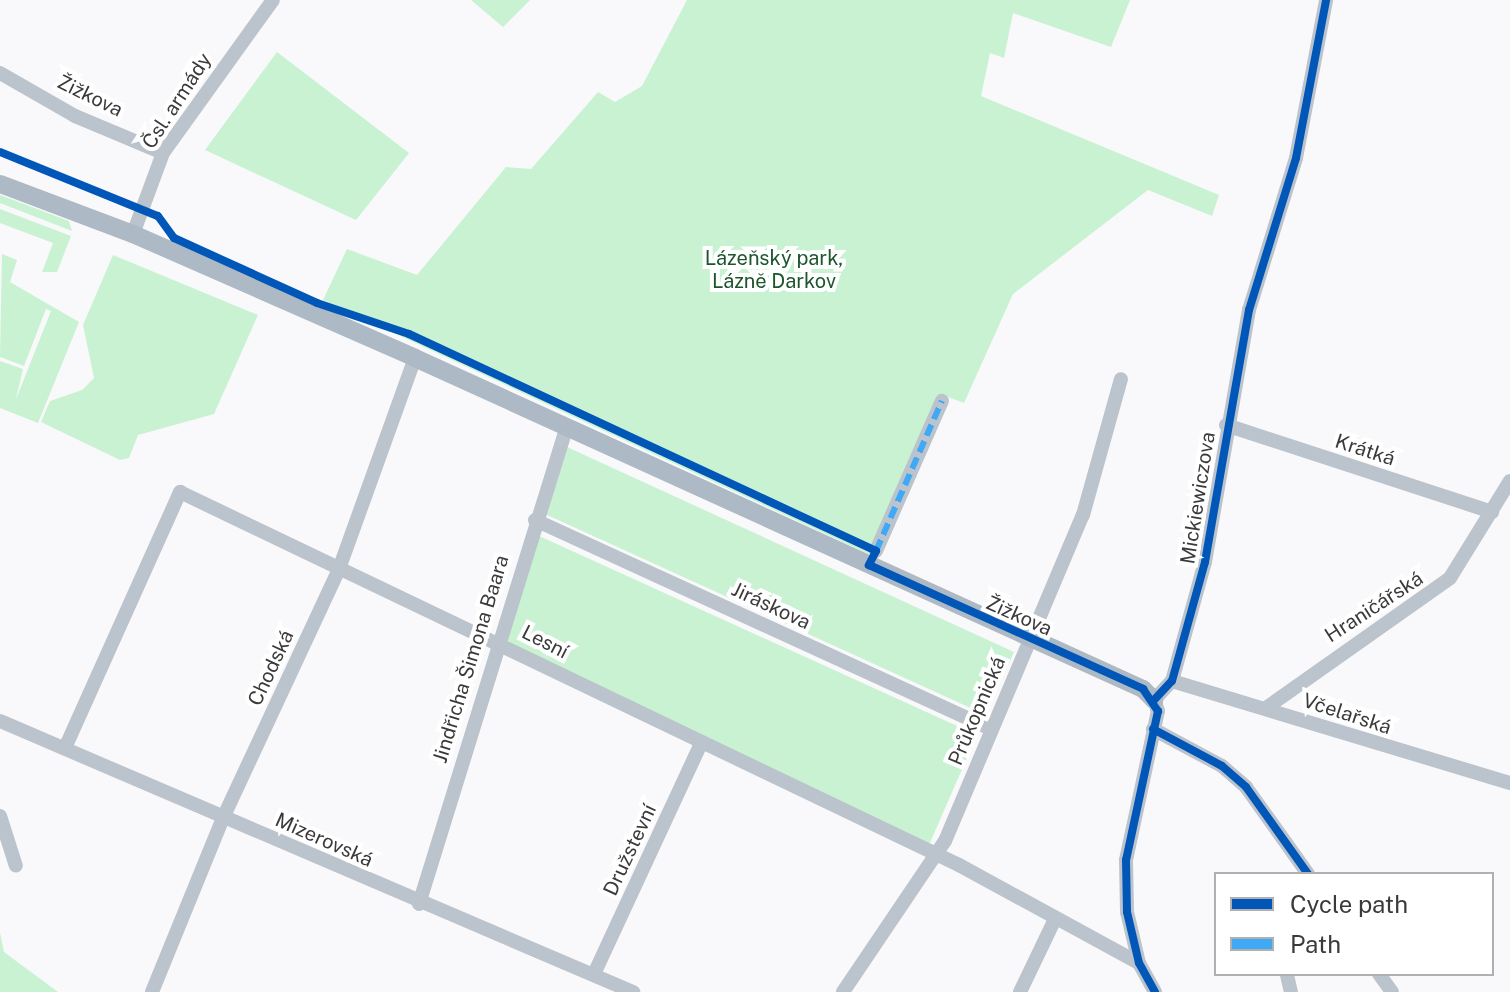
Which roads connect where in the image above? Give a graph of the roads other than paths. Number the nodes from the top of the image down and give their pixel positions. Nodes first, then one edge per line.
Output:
1 (273, 0) edge
2 (1326, 0) edge
3 (0, 73) edge
4 (163, 153) junction
5 (0, 184) edge
6 (133, 234) junction
7 (415, 358) junction
8 (1121, 379) dead end
9 (942, 401) dead end
10 (1226, 425) junction
11 (567, 427) junction
12 (1510, 481) edge
13 (1492, 512) junction
14 (535, 520) junction
15 (876, 551) dead end
16 (339, 569) junction
17 (1029, 638) junction
18 (496, 640) junction
19 (1172, 681) junction
20 (1154, 700) junction
21 (1266, 708) junction
22 (0, 721) edge
23 (991, 729) junction
24 (1153, 729) junction
25 (701, 743) junction
26 (65, 748) junction
27 (1510, 783) edge
28 (0, 816) edge
29 (223, 818) junction
30 (936, 856) junction
31 (16, 866) dead end
32 (1307, 872) edge
33 (419, 904) junction
34 (1055, 919) junction
35 (1139, 963) junction
36 (594, 974) junction
37 (152, 992) edge
38 (633, 992) edge
39 (843, 992) edge
40 (1020, 992) edge
41 (1155, 992) edge

1 - 4 street, Čsl. armády
2 - 10 street, Mickiewiczova
3 - 4 street, Žižkova
4 - 6 street, Čsl. armády
5 - 6 street, Žižkova
6 - 7 street, Žižkova
7 - 11 street, Žižkova
7 - 16 street, Chodská
8 - 17 street, Průkopnická
9 - 15 street
10 - 13 street, Krátká
10 - 19 street, Mickiewiczova
11 - 14 street, Jindřicha Šimona Baara
11 - 17 street, Žižkova
12 - 13 street, Hraničářská
13 - 21 street, Hraničářská
14 - 18 street, Jindřicha Šimona Baara
14 - 23 street, Jiráskova
16 - 18 street, Lesní
16 - 26 street, Lesní
16 - 29 street, Chodská
17 - 20 street, Žižkova
17 - 23 street, Průkopnická
18 - 25 street, Lesní
18 - 33 street, Jindřicha Šimona Baara
19 - 20 street, Mickiewiczova
19 - 21 street, Včelařská
20 - 24 street
21 - 27 street, Včelařská
22 - 26 street, Mizerovská
23 - 30 street, Průkopnická
24 - 32 street
24 - 35 street
25 - 30 street, Lesní
25 - 36 street, Družstevní
26 - 29 street, Mizerovská
28 - 31 street
29 - 33 street, Mizerovská
29 - 37 street, Chodská
30 - 34 street, Lesní
30 - 39 street, Průkopnická
33 - 36 street, Mizerovská
34 - 35 street, Lesní
34 - 40 street
35 - 41 street
36 - 38 street, Mizerovská

